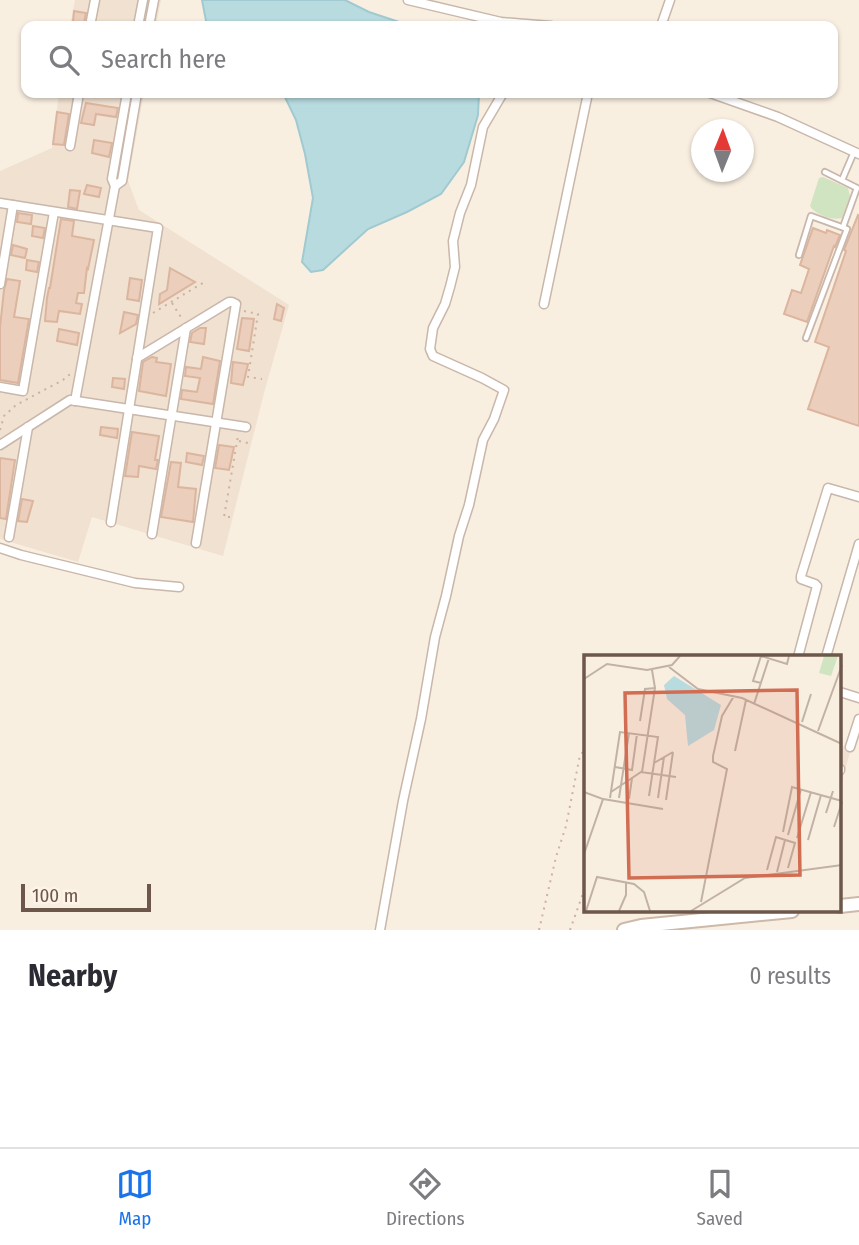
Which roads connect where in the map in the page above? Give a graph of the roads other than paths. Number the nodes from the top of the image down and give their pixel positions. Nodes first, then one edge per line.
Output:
1 (95, 0) edge
2 (143, 0) edge
3 (154, 0) edge
4 (408, 0) edge
5 (670, 0) edge
6 (91, 21) edge
7 (139, 21) edge
8 (150, 21) edge
9 (497, 21) edge
10 (663, 21) edge
11 (78, 98) edge
12 (126, 98) edge
13 (136, 98) edge
14 (500, 98) edge
15 (587, 98) edge
16 (724, 98) edge
17 (70, 146) dead end
18 (857, 153) edge
19 (825, 172) dead end
20 (842, 180) junction
21 (115, 186) junction
22 (0, 203) edge
23 (13, 205) junction
24 (54, 212) junction
25 (108, 220) junction
26 (843, 227) junction
27 (799, 255) dead end
28 (0, 284) edge
29 (544, 304) dead end
30 (187, 328) junction
31 (806, 338) dead end
32 (137, 358) junction
33 (0, 387) edge
34 (75, 401) junction
35 (129, 409) junction
36 (172, 416) junction
37 (216, 423) junction
38 (28, 427) junction
39 (246, 427) dead end
40 (0, 445) edge
41 (859, 497) edge
42 (111, 522) dead end
43 (152, 534) dead end
44 (9, 537) dead end
45 (196, 543) dead end
46 (859, 544) edge
47 (0, 548) edge
48 (179, 587) dead end
49 (799, 655) edge
50 (827, 655) edge
51 (842, 693) edge
52 (859, 698) edge
53 (859, 719) edge
54 (850, 747) dead end
55 (770, 912) edge
56 (747, 913) edge
57 (380, 930) edge
58 (624, 930) edge

1 - 6 street
2 - 7 street
3 - 8 street
4 - 9 street
5 - 10 street
11 - 17 street
12 - 21 street
13 - 21 street
14 - 57 street
15 - 29 street
16 - 18 street
18 - 20 lane
19 - 20 lane
20 - 26 lane
21 - 25 street
22 - 23 street
23 - 24 street
23 - 28 street
24 - 25 street
24 - 33 street
25 - 32 street
25 - 34 street
26 - 27 lane
26 - 31 lane
30 - 32 street
30 - 36 street
30 - 37 street
32 - 35 street
34 - 35 street
34 - 38 street
35 - 36 street
35 - 42 street
36 - 37 street
36 - 43 street
37 - 39 street
37 - 45 street
38 - 40 street
38 - 44 street
41 - 49 street
46 - 50 street
47 - 48 street
51 - 52 street
53 - 54 street
55 - 56 street
56 - 58 street

